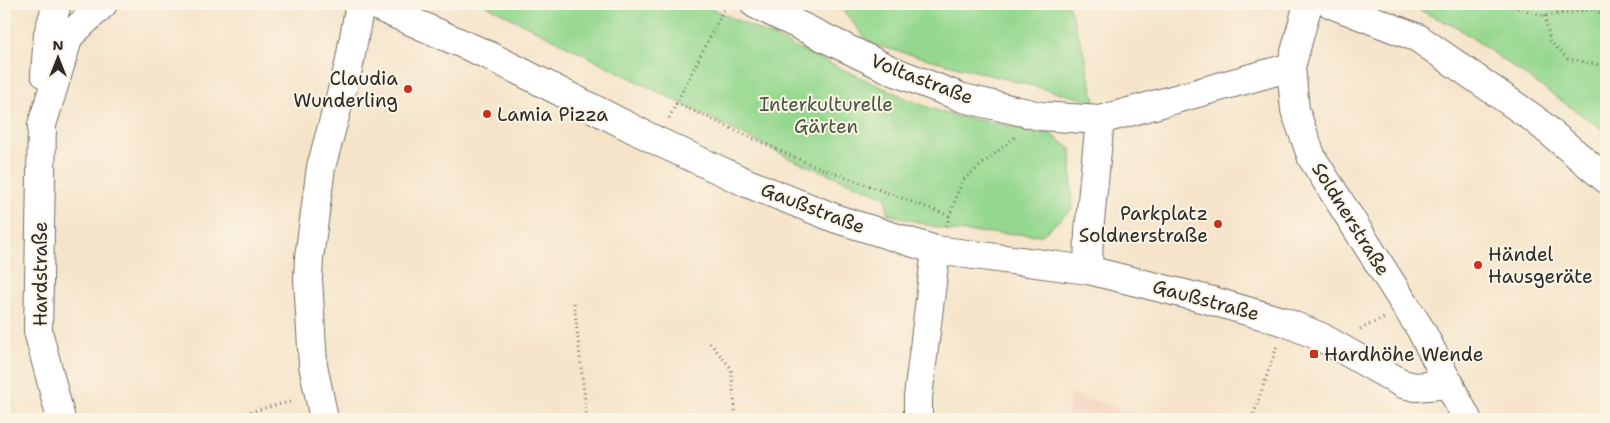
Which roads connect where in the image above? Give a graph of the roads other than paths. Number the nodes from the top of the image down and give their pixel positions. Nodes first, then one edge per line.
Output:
1 (56, 4) edge
2 (103, 4) edge
3 (360, 4) edge
4 (372, 4) edge
5 (755, 4) edge
6 (1308, 4) edge
7 (1331, 4) edge
8 (1290, 67) junction
9 (1100, 120) junction
10 (42, 125) junction
11 (1606, 179) edge
12 (936, 250) junction
13 (1088, 270) junction
14 (1450, 384) junction
15 (322, 407) edge
16 (62, 419) edge
17 (918, 419) edge
18 (1467, 419) edge

1 - 10 street, Hardstraße
2 - 10 street, Hardstraße
3 - 15 street
4 - 12 street, Gaußstraße
5 - 9 street, Voltastraße
6 - 8 street, Soldnerstraße
7 - 11 street
8 - 9 street, Voltastraße
8 - 14 street, Soldnerstraße
9 - 13 street
10 - 16 street, Hardstraße
12 - 13 street, Gaußstraße
12 - 17 street
13 - 14 street, Gaußstraße
14 - 18 street, Soldnerstraße

